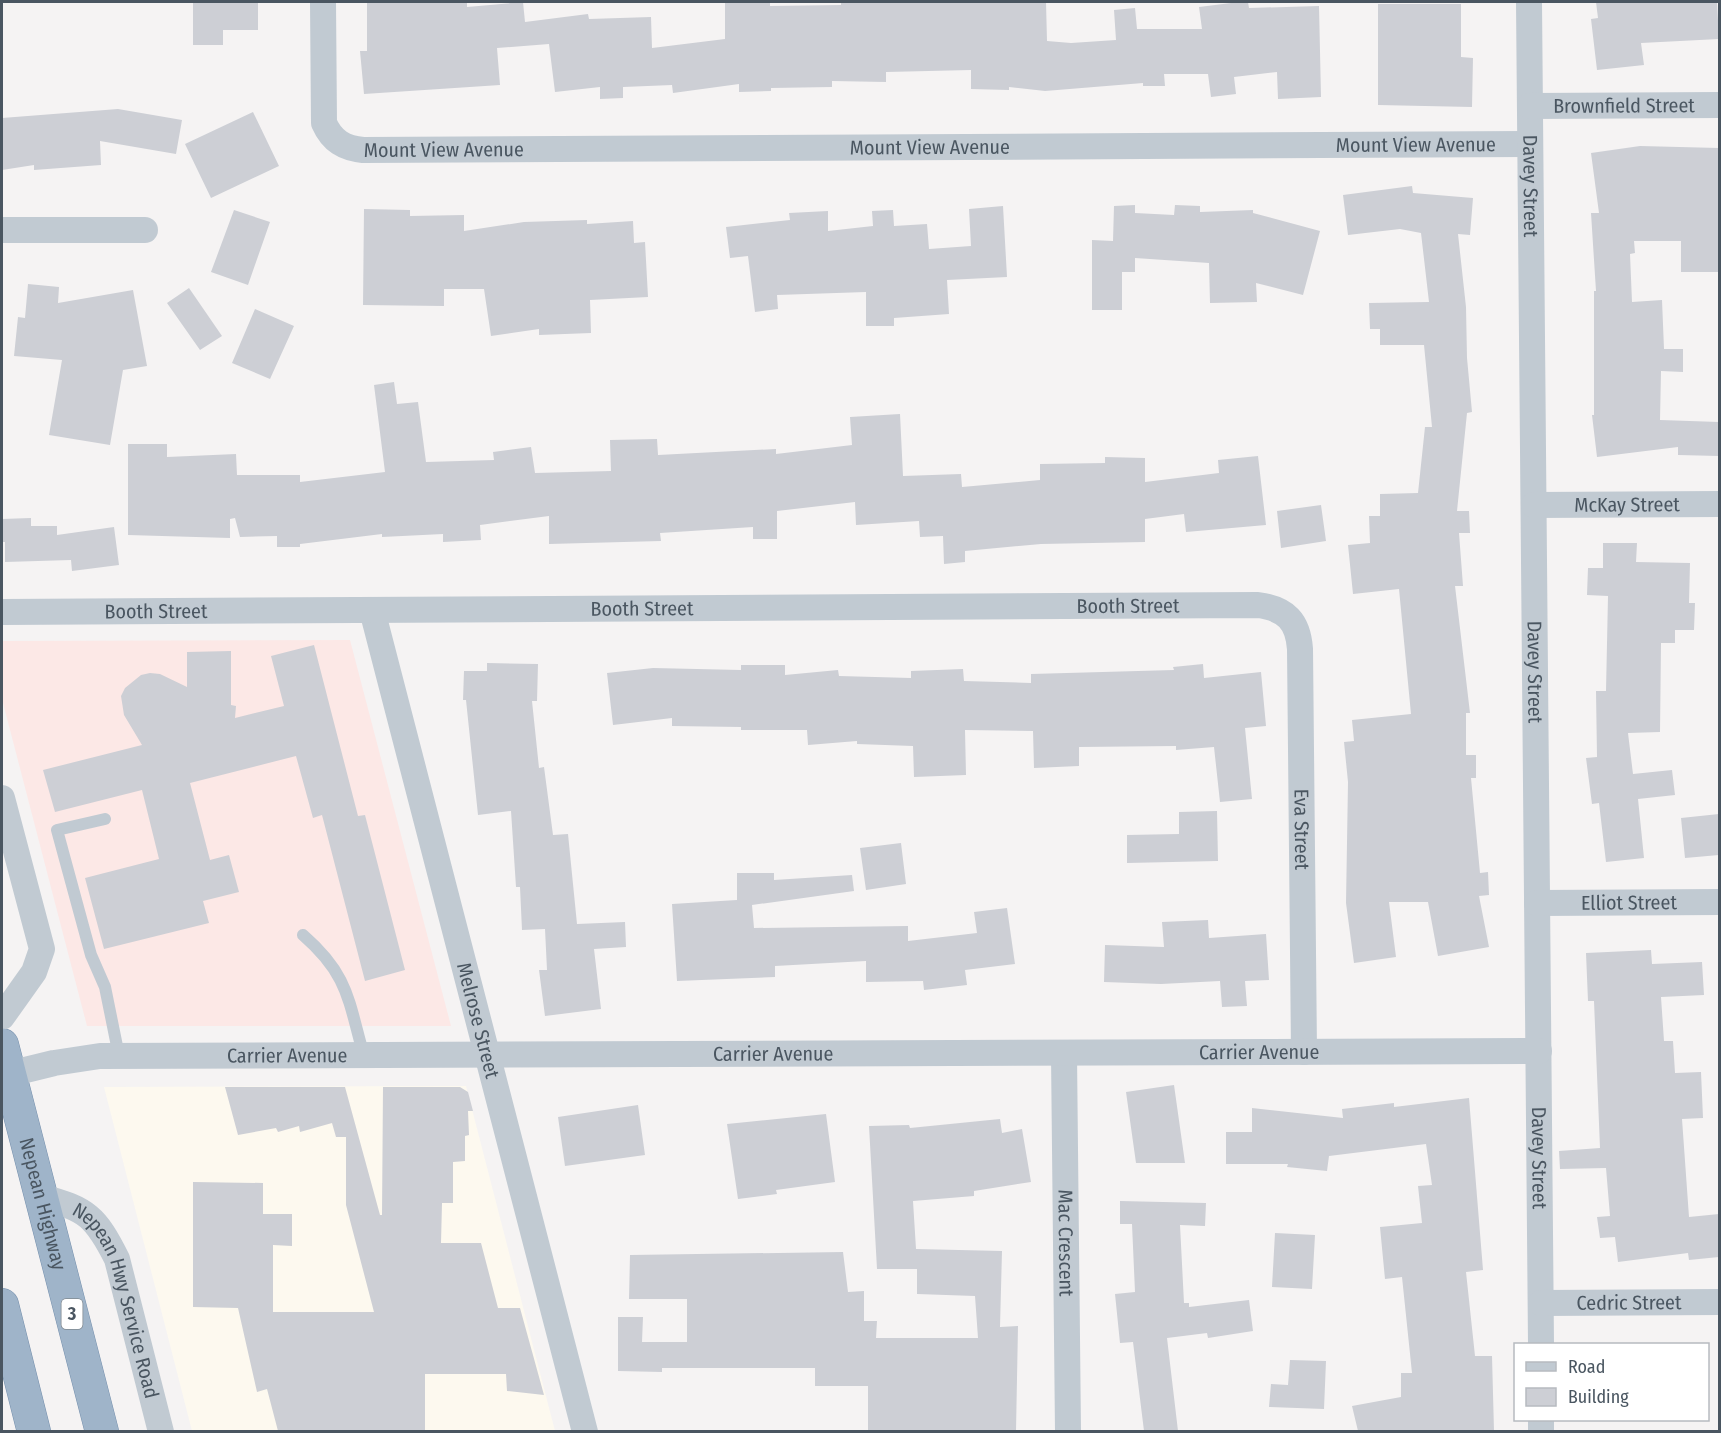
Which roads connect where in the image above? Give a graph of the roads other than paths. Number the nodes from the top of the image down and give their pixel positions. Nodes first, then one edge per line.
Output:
1 (323, 2) edge
2 (1529, 2) edge
3 (1719, 105) edge
4 (1530, 106) junction
5 (1530, 144) junction
6 (2, 230) edge
7 (145, 230) dead end
8 (1719, 504) edge
9 (1534, 505) junction
10 (372, 610) junction
11 (2, 612) edge
12 (1284, 612) joint
13 (2, 798) edge
14 (105, 819) dead end
15 (1719, 902) edge
16 (1537, 903) junction
17 (303, 935) dead end
18 (2, 1017) edge
19 (1539, 1051) junction
20 (1304, 1052) junction
21 (1064, 1054) junction
22 (488, 1055) junction
23 (119, 1056) junction
24 (364, 1056) junction
25 (4, 1069) edge
26 (42, 1197) junction
27 (1719, 1302) edge
28 (1541, 1303) junction
29 (2, 1305) edge
30 (1541, 1343) edge
31 (34, 1431) edge
32 (102, 1431) edge
33 (161, 1431) edge
34 (585, 1431) edge
35 (1068, 1431) edge

1 - 5 street, Mount View Avenue
2 - 4 street, Davey Street
3 - 4 street, Brownfield Street
4 - 5 street, Davey Street
5 - 9 street, Davey Street
6 - 7 street
8 - 9 street, McKay Street
9 - 16 street, Davey Street
10 - 11 street, Booth Street
10 - 12 street, Booth Street
10 - 22 street, Melrose Street
12 - 20 street, Eva Street
13 - 18 street
14 - 23 lane
15 - 16 street, Elliot Street
16 - 19 street, Davey Street
17 - 24 lane
19 - 20 street, Carrier Avenue
19 - 28 street, Davey Street
20 - 21 street, Carrier Avenue
21 - 22 street, Carrier Avenue
21 - 35 street, Mac Crescent
22 - 24 street, Carrier Avenue
22 - 34 street, Melrose Street
23 - 24 street, Carrier Avenue
23 - 25 street, Carrier Avenue
25 - 26 highway, Nepean Highway / 3
26 - 32 highway, Nepean Highway / 3
26 - 33 street, Nepean Hwy Service Road
27 - 28 street, Cedric Street
28 - 30 street, Davey Street
29 - 31 highway

